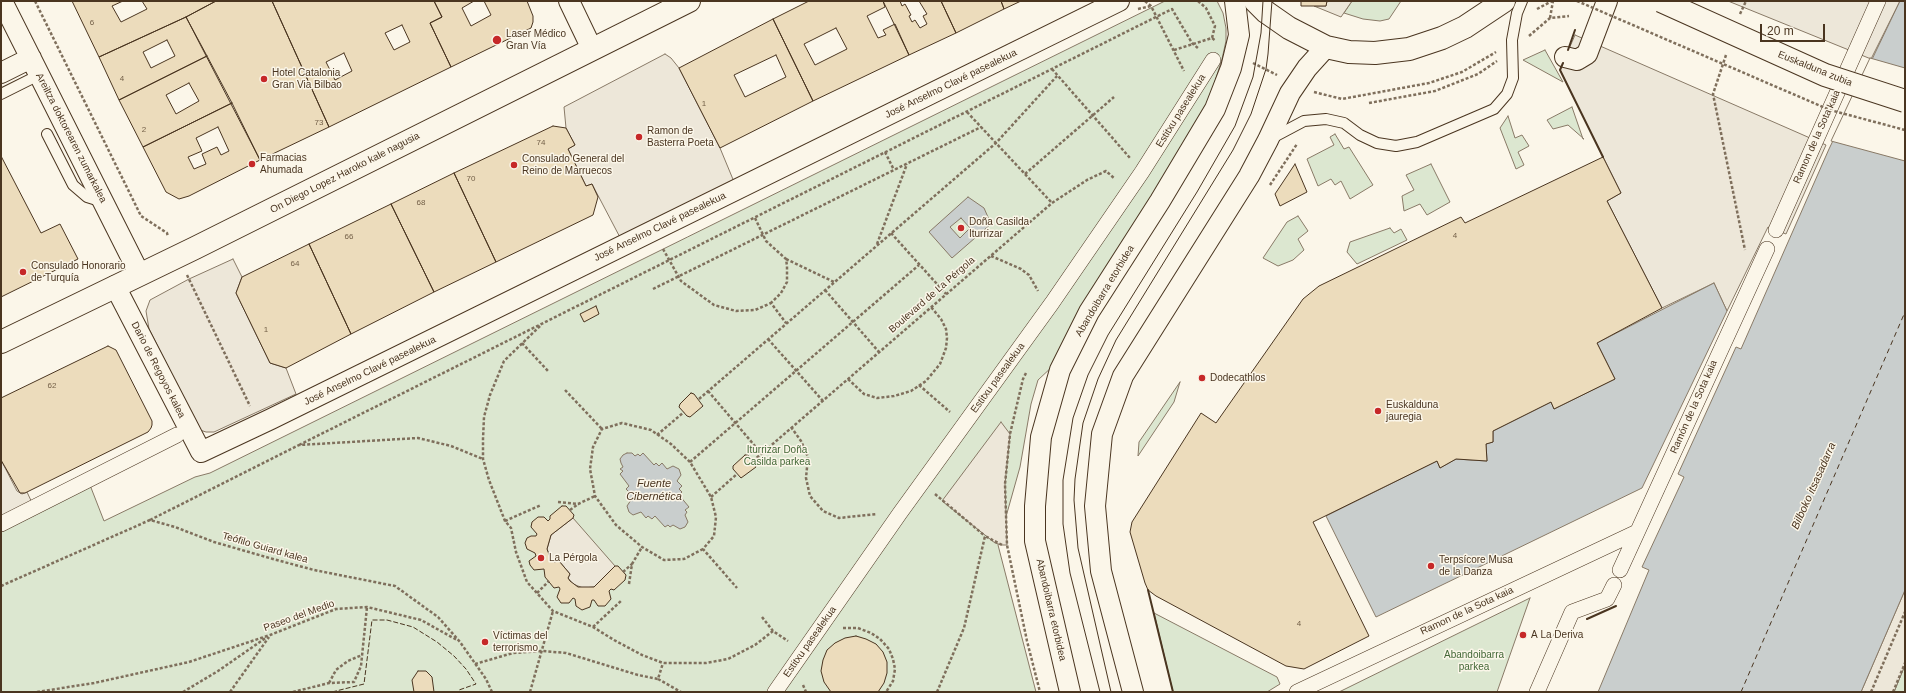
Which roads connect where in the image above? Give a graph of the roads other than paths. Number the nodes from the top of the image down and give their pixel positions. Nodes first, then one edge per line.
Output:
1 (2, 1) edge
2 (569, 1) edge
3 (689, 1) edge
4 (1120, 1) edge
5 (1235, 1) edge
6 (1255, 1) edge
7 (1522, 1) edge
8 (1607, 1) edge
9 (1661, 1) edge
10 (1878, 1) edge
11 (1503, 2) edge
12 (1326, 47) junction
13 (592, 49) junction
14 (1565, 57) dead end
15 (1213, 60) road end
16 (35, 66) junction
17 (1, 73) edge
18 (1, 94) edge
19 (1905, 101) edge
20 (47, 134) dead end
21 (1268, 140) junction
22 (104, 203) junction
23 (1776, 230) dead end
24 (1767, 249) dead end
25 (140, 274) junction
26 (115, 286) junction
27 (1, 342) edge
28 (177, 435) dead end
29 (201, 452) joint
30 (1, 524) edge
31 (1638, 532) junction
32 (1620, 570) dead end
33 (1614, 585) dead end
34 (776, 692) edge
35 (1070, 692) edge
36 (1133, 692) edge
37 (1297, 692) edge
38 (1537, 692) edge

1 - 16 street, Areiltza doktorearen zumarkalea
2 - 13 street
3 - 13 main road, On Diego Lopez Haroko kale nagusia
4 - 29 street, José Anselmo Clavé pasealekua
5 - 35 street, Abandoibarra etorbidea
6 - 12 main road
7 - 21 lane
8 - 14 street
9 - 19 main road, Euskalduna zubia, bridge
10 - 23 street, Ramon de la Sota kaia
11 - 12 main road
12 - 21 street
13 - 25 main road, On Diego Lopez Haroko kale nagusia
15 - 34 street, Estitxu pasealekua
16 - 17 street
16 - 18 lane
16 - 22 street, Areiltza doktorearen zumarkalea
20 - 22 lane
21 - 36 street
22 - 25 street, Areiltza doktorearen zumarkalea
24 - 31 street, Ramón de la Sota kaia
25 - 26 main road, On Diego Lopez Haroko kale nagusia
26 - 27 main road, On Diego Lopez Haroko kale nagusia
26 - 29 street, Dario de Regoyos kalea
28 - 30 street
31 - 32 street, Ramón de la Sota kaia
31 - 37 street, Ramon de la Sota kaia
33 - 38 street

